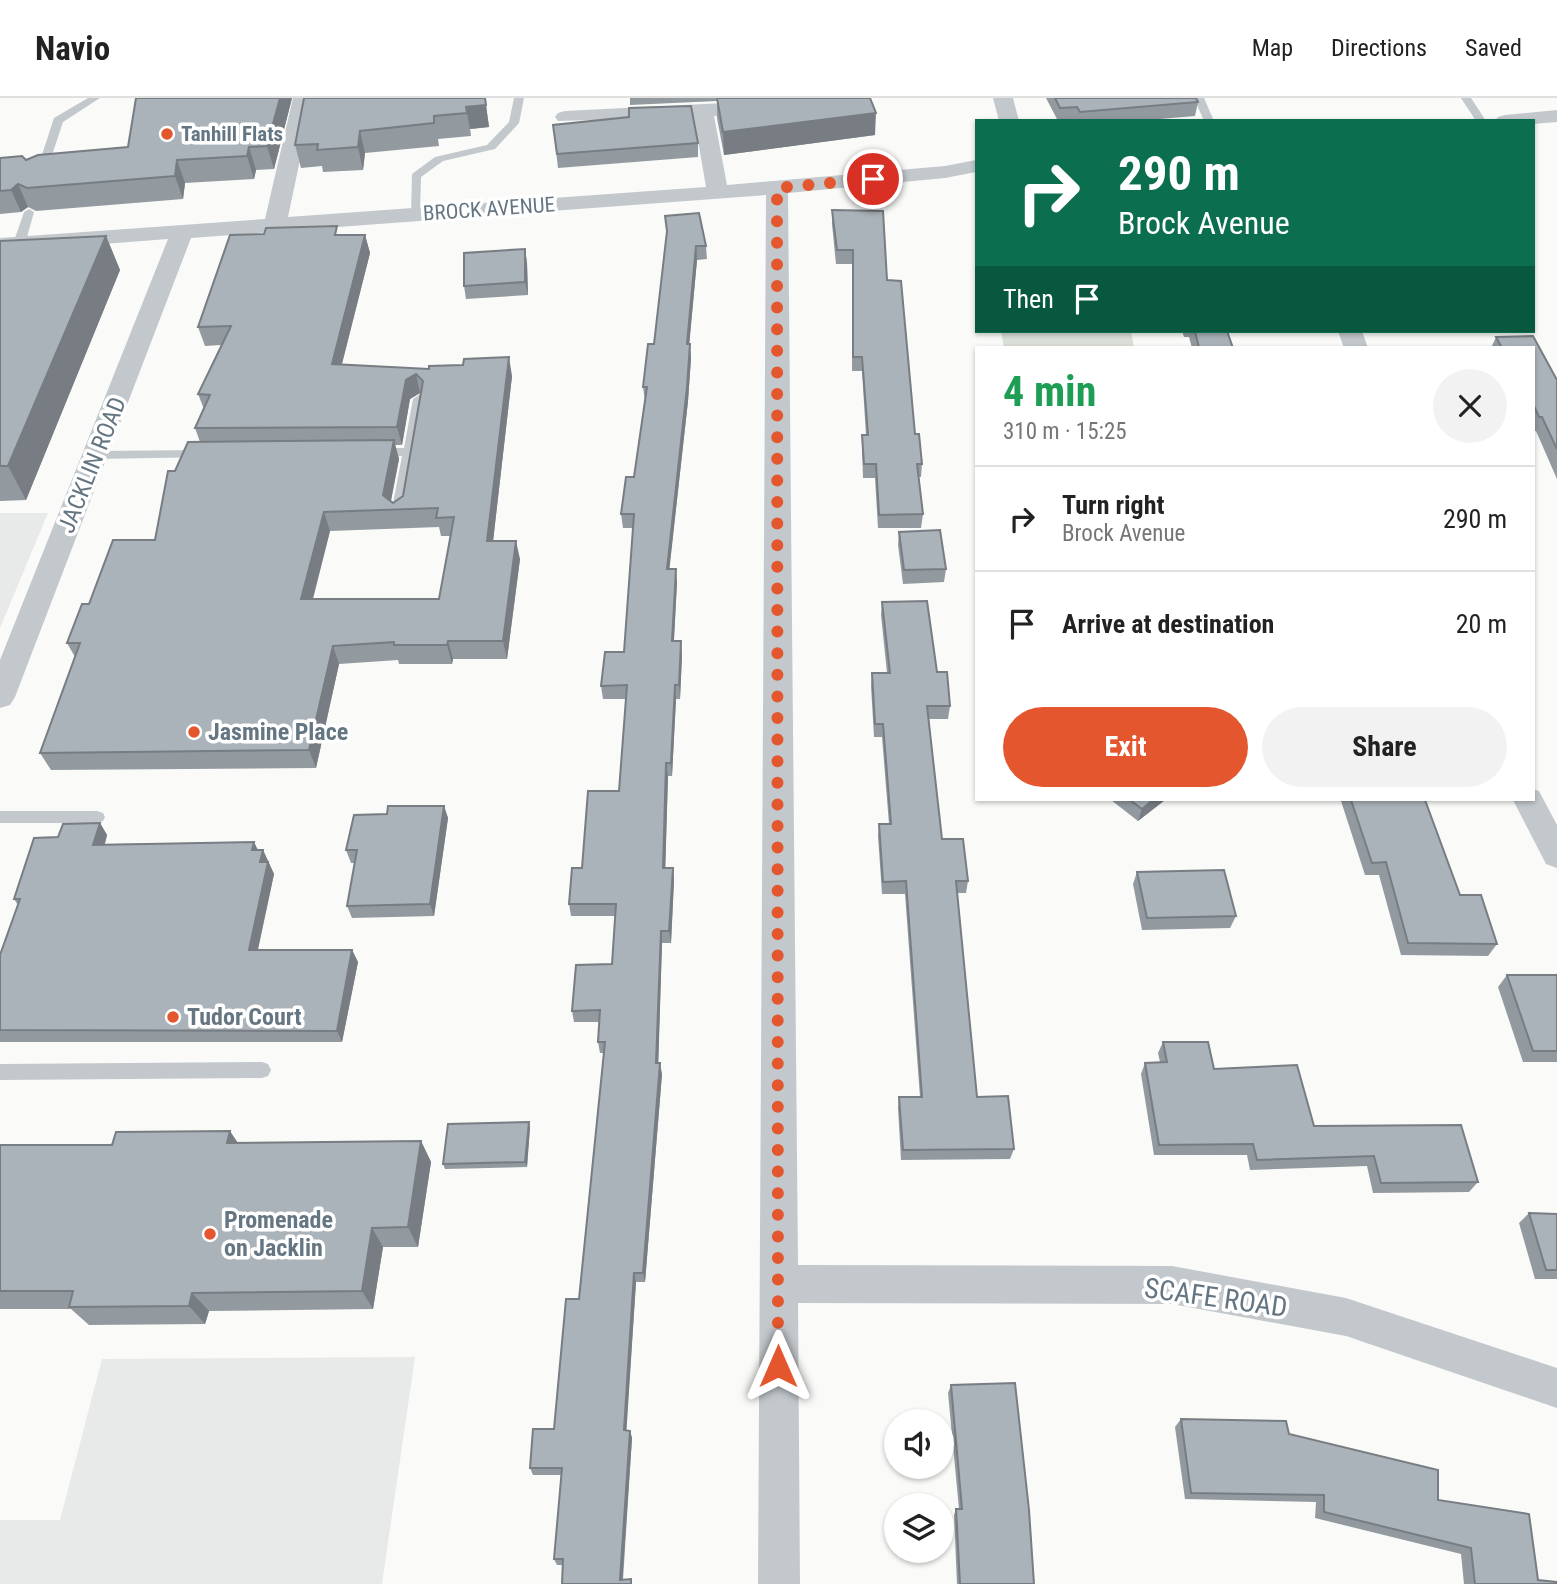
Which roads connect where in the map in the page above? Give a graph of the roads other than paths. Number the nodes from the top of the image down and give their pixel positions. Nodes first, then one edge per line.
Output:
1 (95, 98) edge
2 (303, 98) edge
3 (519, 98) edge
4 (811, 98) edge
5 (1003, 98) edge
6 (1199, 98) edge
7 (1466, 98) edge
8 (704, 111) junction
9 (1557, 116) edge
10 (565, 117) dead end
11 (1008, 119) edge
12 (1208, 119) edge
13 (1480, 119) edge
14 (1526, 119) edge
15 (975, 166) edge
16 (39, 178) edge
17 (777, 188) junction
18 (718, 193) junction
19 (29, 212) edge
20 (415, 214) junction
21 (275, 225) junction
22 (182, 232) junction
23 (10, 244) edge
24 (419, 399) edge
25 (368, 452) edge
26 (410, 452) junction
27 (216, 454) edge
28 (96, 456) junction
29 (398, 514) edge
30 (0, 697) edge
31 (1529, 801) edge
32 (0, 817) edge
33 (97, 817) dead end
34 (1557, 855) edge
35 (262, 1070) dead end
36 (0, 1072) edge
37 (778, 1284) junction
38 (1557, 1388) edge
39 (779, 1584) edge

1 - 16 lane
2 - 21 street
3 - 20 lane
4 - 8 street
5 - 11 street
6 - 12 lane
7 - 13 lane
8 - 10 street
8 - 18 street
9 - 14 street
15 - 17 street, BROCK AVENUE
17 - 18 street, BROCK AVENUE
17 - 37 street
18 - 20 street, BROCK AVENUE
19 - 23 lane
20 - 21 street, BROCK AVENUE
21 - 22 street, BROCK AVENUE
22 - 23 street, BROCK AVENUE
22 - 28 street, JACKLIN ROAD
24 - 26 lane
25 - 26 lane
26 - 29 lane
27 - 28 lane
28 - 30 street, JACKLIN ROAD
31 - 34 street
32 - 33 lane
35 - 36 lane
37 - 38 street, SCAFE ROAD
37 - 39 street

